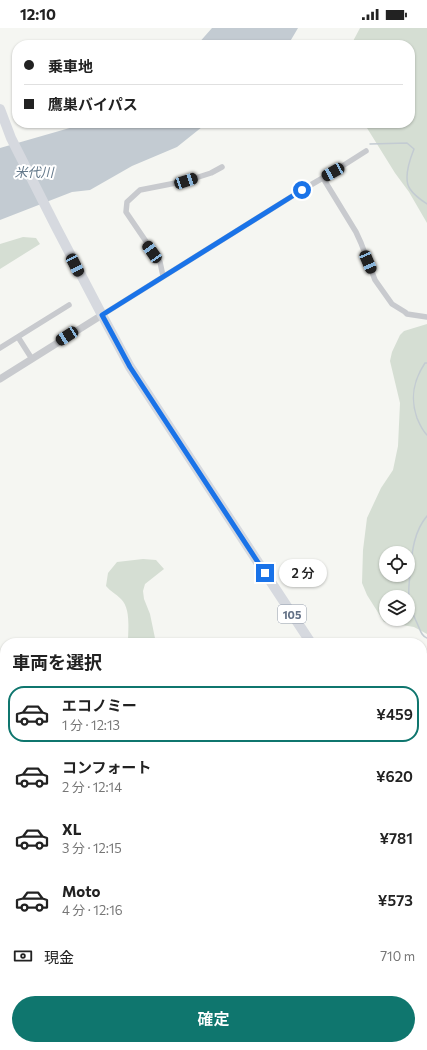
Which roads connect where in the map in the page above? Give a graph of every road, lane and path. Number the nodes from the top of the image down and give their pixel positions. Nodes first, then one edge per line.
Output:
1 (0, 109) edge
2 (366, 151) dead end
3 (222, 167) dead end
4 (323, 178) junction
5 (163, 276) junction
6 (69, 305) dead end
7 (102, 315) junction
8 (427, 317) edge
9 (18, 337) junction
10 (0, 348) edge
11 (32, 359) junction
12 (0, 379) edge
13 (308, 638) edge

1 - 7 highway, 105
2 - 4 street
3 - 5 street
4 - 5 street
4 - 8 street
5 - 7 street
6 - 9 street
7 - 11 street
7 - 13 highway, 105
9 - 10 street
9 - 11 street
11 - 12 street

